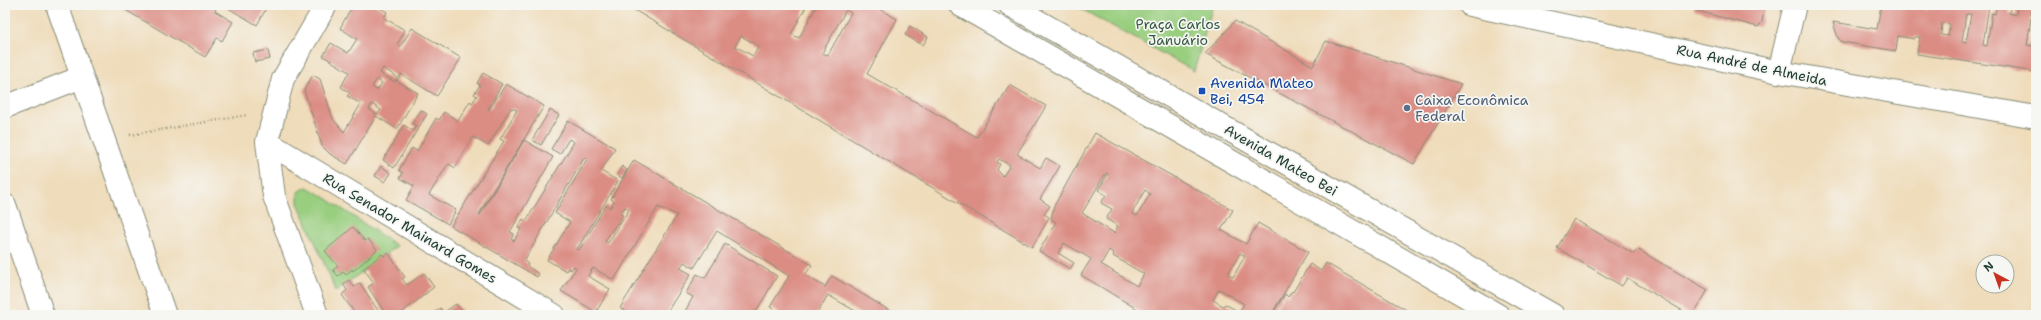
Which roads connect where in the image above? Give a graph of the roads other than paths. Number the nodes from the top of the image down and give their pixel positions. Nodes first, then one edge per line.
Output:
1 (56, 5) edge
2 (326, 5) edge
3 (960, 5) edge
4 (1010, 5) edge
5 (1470, 5) edge
6 (1795, 5) edge
7 (1779, 72) junction
8 (82, 77) junction
9 (5, 107) edge
10 (2036, 117) edge
11 (267, 142) junction
12 (5, 205) edge
13 (43, 315) edge
14 (165, 315) edge
15 (317, 315) edge
16 (554, 315) edge
17 (1498, 315) edge
18 (1553, 315) edge

1 - 8 main road
2 - 11 main road
3 - 17 main road, Avenida Mateo Bei
4 - 18 main road, Avenida Mateo Bei
5 - 7 main road, Rua André de Almeida
6 - 7 main road
7 - 10 main road, Rua André de Almeida
8 - 9 main road
8 - 14 main road
11 - 15 main road
11 - 16 main road, Rua Senador Mainard Gomes
12 - 13 main road

